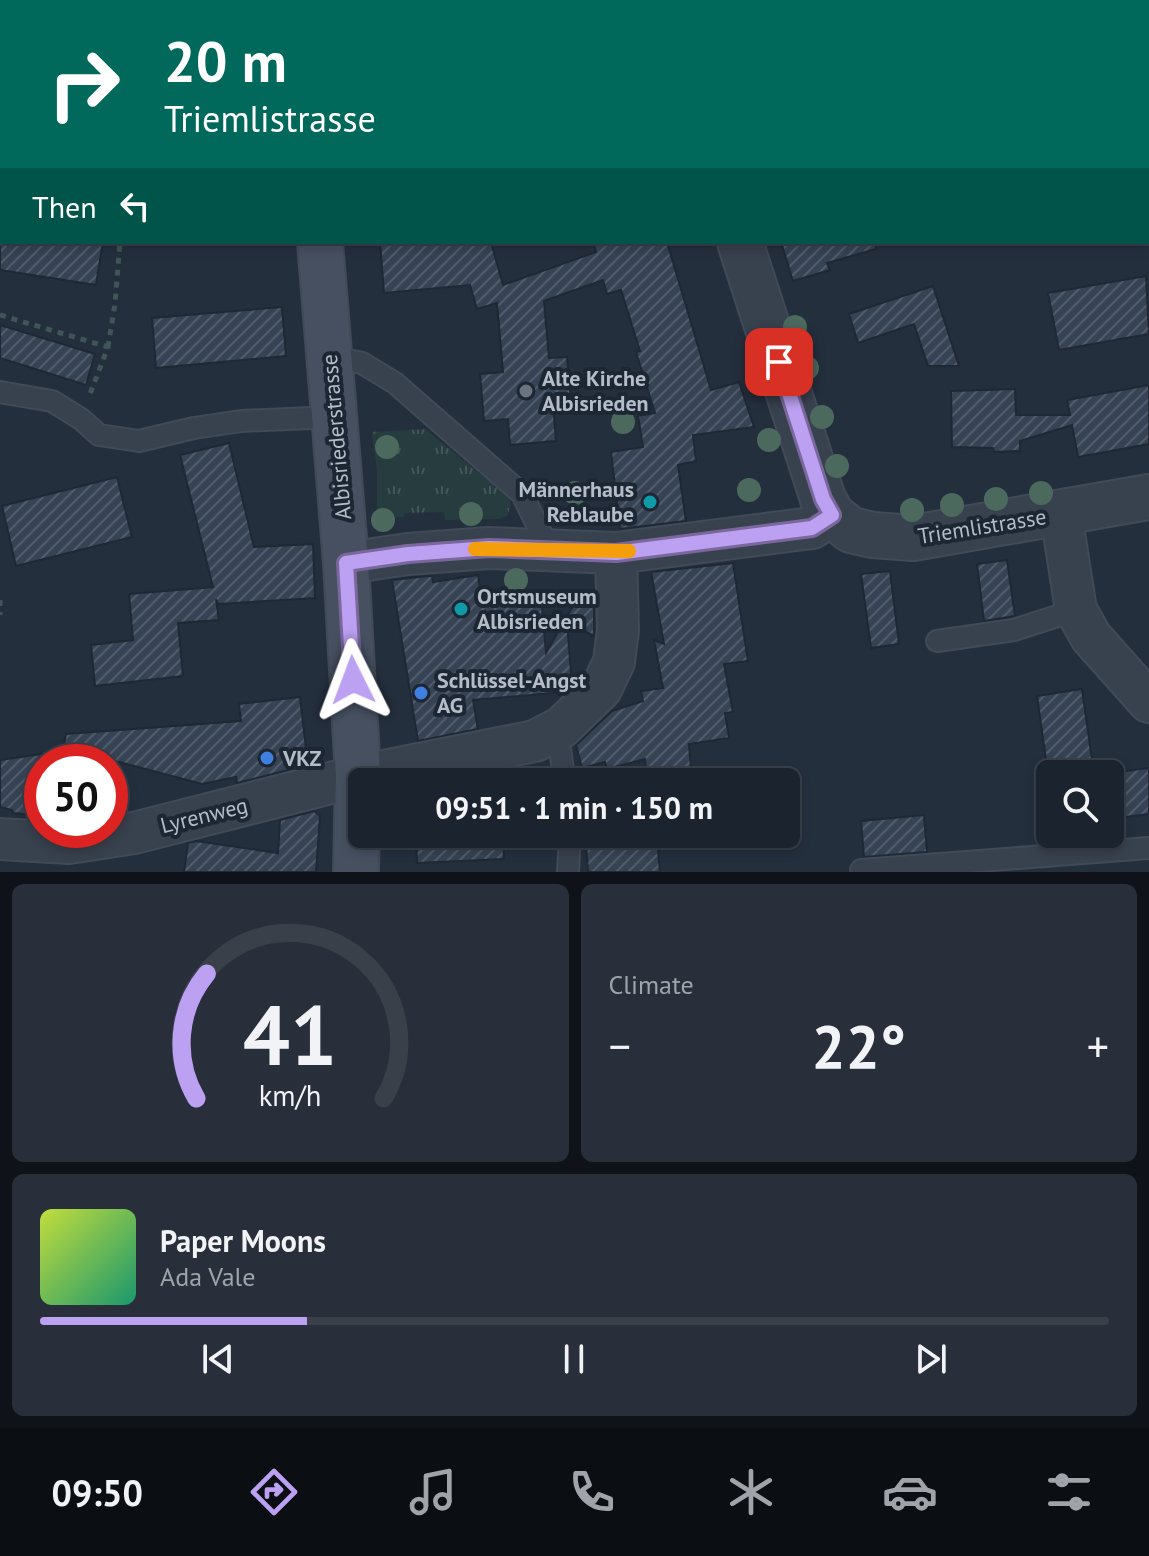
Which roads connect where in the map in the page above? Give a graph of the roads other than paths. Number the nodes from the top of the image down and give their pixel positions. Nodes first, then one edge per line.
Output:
1 (320, 244) edge
2 (741, 244) edge
3 (329, 356) junction
4 (0, 392) edge
5 (335, 417) junction
6 (1149, 497) edge
7 (1061, 514) junction
8 (832, 515) junction
9 (550, 551) junction
10 (616, 553) junction
11 (346, 563) junction
12 (1076, 610) junction
13 (937, 641) dead end
14 (1149, 702) edge
15 (557, 730) junction
16 (358, 768) edge
17 (398, 768) edge
18 (563, 768) edge
19 (348, 779) edge
20 (0, 839) edge
21 (356, 848) edge
22 (569, 848) edge
23 (1149, 848) edge
24 (861, 870) edge
25 (356, 872) edge
26 (568, 872) edge

1 - 3 main road, Albisriederstrasse
2 - 8 street
3 - 5 main road, Albisriederstrasse
3 - 9 lane
4 - 5 lane
5 - 11 main road, Albisriederstrasse
6 - 7 street, Triemlistrasse
7 - 8 street, Triemlistrasse
7 - 12 street
8 - 10 street
9 - 10 street
9 - 11 street
10 - 15 street
11 - 16 main road, Albisriederstrasse
12 - 13 lane
12 - 14 street
15 - 17 street, Lyrenweg
15 - 18 lane
19 - 20 street, Lyrenweg
21 - 25 main road, Albisriederstrasse
22 - 26 lane
23 - 24 lane

